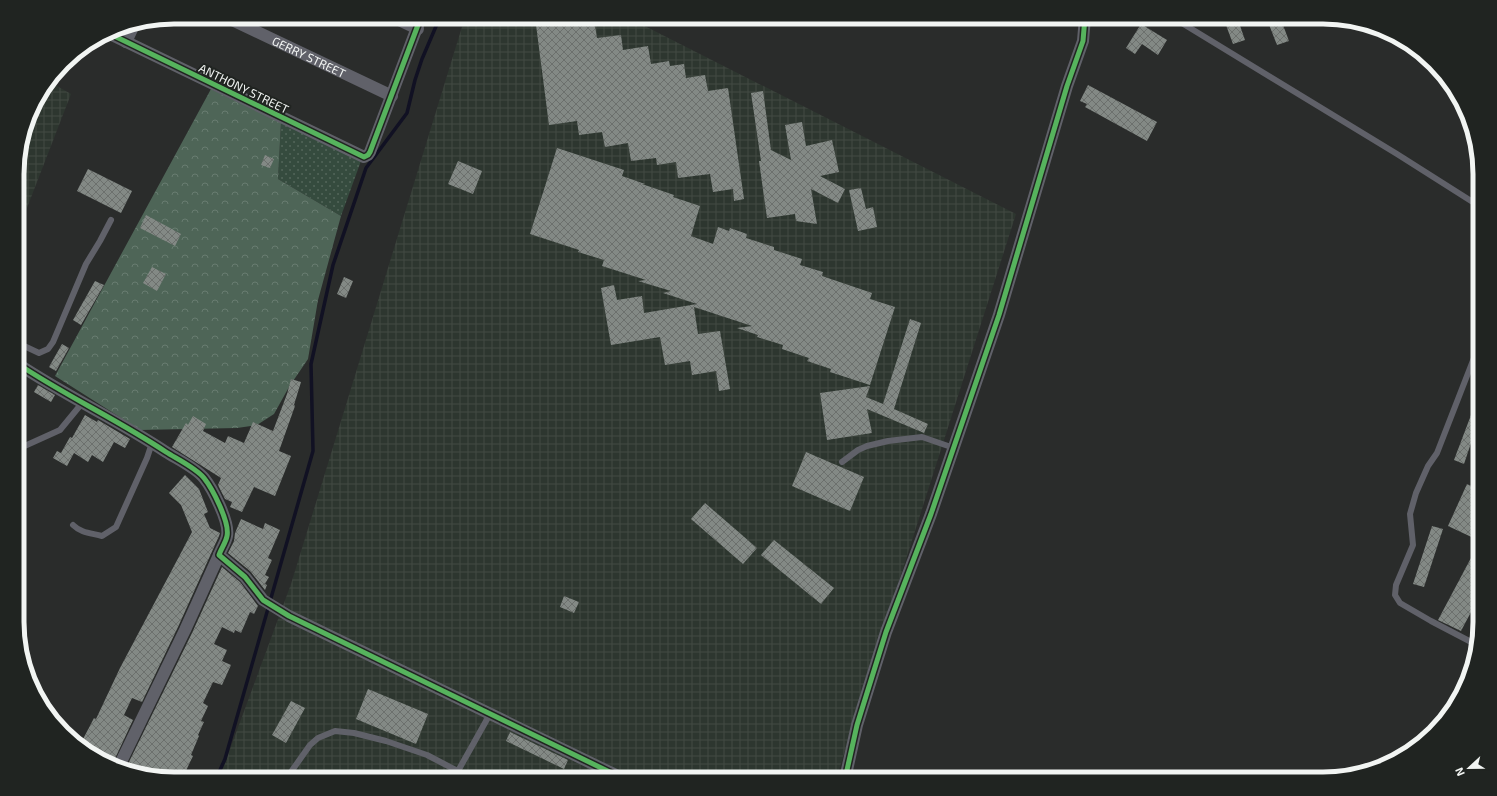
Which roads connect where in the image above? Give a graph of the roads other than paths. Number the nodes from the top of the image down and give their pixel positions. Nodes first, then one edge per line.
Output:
1 (241, 24) edge
2 (419, 24) edge
3 (1084, 24) edge
4 (1183, 24) edge
5 (132, 30) edge
6 (114, 36) edge
7 (126, 42) junction
8 (392, 96) junction
9 (1473, 202) edge
10 (111, 220) dead end
11 (24, 346) edge
12 (1473, 360) edge
13 (24, 368) edge
14 (83, 402) junction
15 (152, 443) junction
16 (24, 446) edge
17 (954, 448) junction
18 (842, 462) dead end
19 (73, 525) dead end
20 (219, 555) junction
21 (1472, 642) edge
22 (490, 714) junction
23 (121, 762) edge
24 (458, 771) joint
25 (291, 772) edge
26 (610, 772) edge
27 (847, 772) edge

1 - 8 street, GERRY STREET
2 - 8 street
3 - 17 street
4 - 9 lane
5 - 7 street
6 - 7 street, ANTHONY STREET
7 - 8 street, ANTHONY STREET
10 - 11 lane
12 - 21 lane
13 - 14 street
14 - 15 street
14 - 16 lane
15 - 19 lane
15 - 20 street
17 - 18 lane
17 - 27 street
20 - 22 street
20 - 23 street
22 - 24 lane
22 - 26 street
24 - 25 lane

